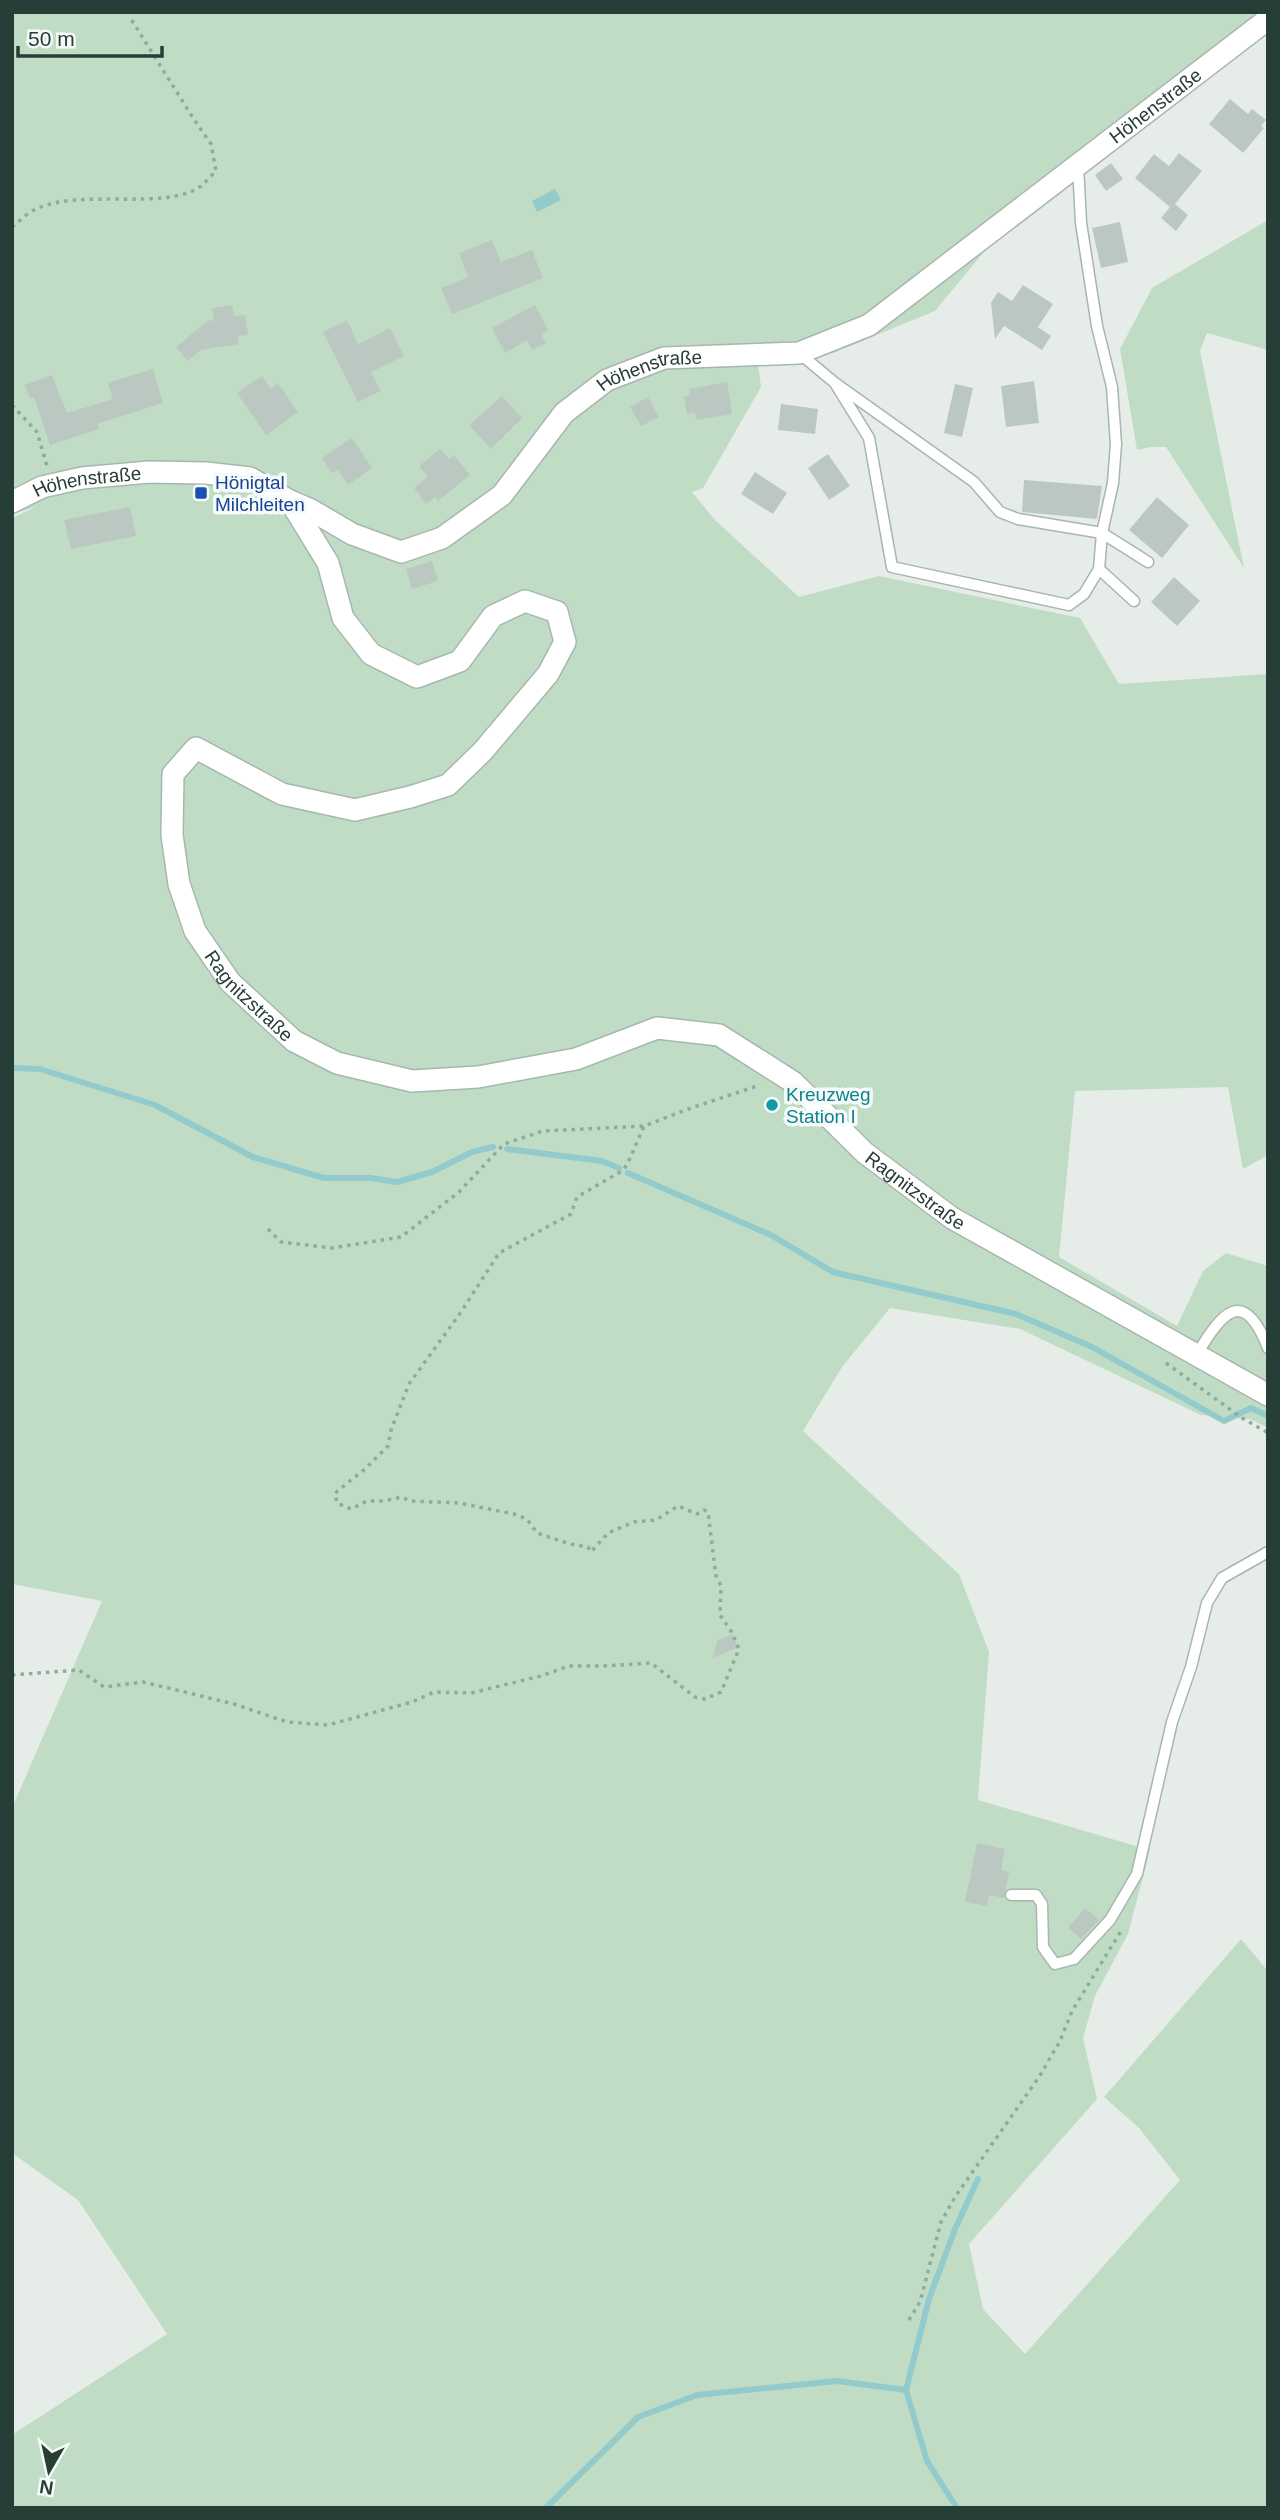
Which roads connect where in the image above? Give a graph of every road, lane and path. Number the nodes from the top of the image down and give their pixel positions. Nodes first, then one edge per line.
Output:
1 (131, 19) dead end
2 (1268, 19) edge
3 (1078, 165) junction
4 (12, 227) edge
5 (799, 353) junction
6 (835, 383) junction
7 (12, 405) edge
8 (52, 485) junction
9 (289, 500) junction
10 (12, 502) edge
11 (1102, 533) junction
12 (1148, 562) dead end
13 (1099, 569) junction
14 (1134, 600) dead end
15 (767, 1083) dead end
16 (644, 1126) junction
17 (268, 1229) dead end
18 (1268, 1348) edge
19 (1196, 1354) junction
20 (1268, 1395) edge
21 (1232, 1412) dead end
22 (1268, 1433) edge
23 (1268, 1552) edge
24 (12, 1675) edge
25 (1011, 1895) dead end
26 (1123, 1924) dead end
27 (909, 2320) dead end

1 - 4 path
2 - 3 main road, Höhenstraße
3 - 5 main road, Höhenstraße
3 - 11 lane
5 - 6 lane
5 - 9 main road, Höhenstraße
6 - 11 lane
6 - 13 lane
7 - 8 path
8 - 9 main road, Höhenstraße
8 - 10 main road, Höhenstraße
9 - 19 main road, Ragnitzstraße
11 - 12 lane
11 - 13 lane
13 - 14 lane
15 - 16 path
16 - 17 path
16 - 24 path
18 - 19 lane
19 - 20 main road, Ragnitzstraße
21 - 22 path
23 - 25 lane
26 - 27 path

